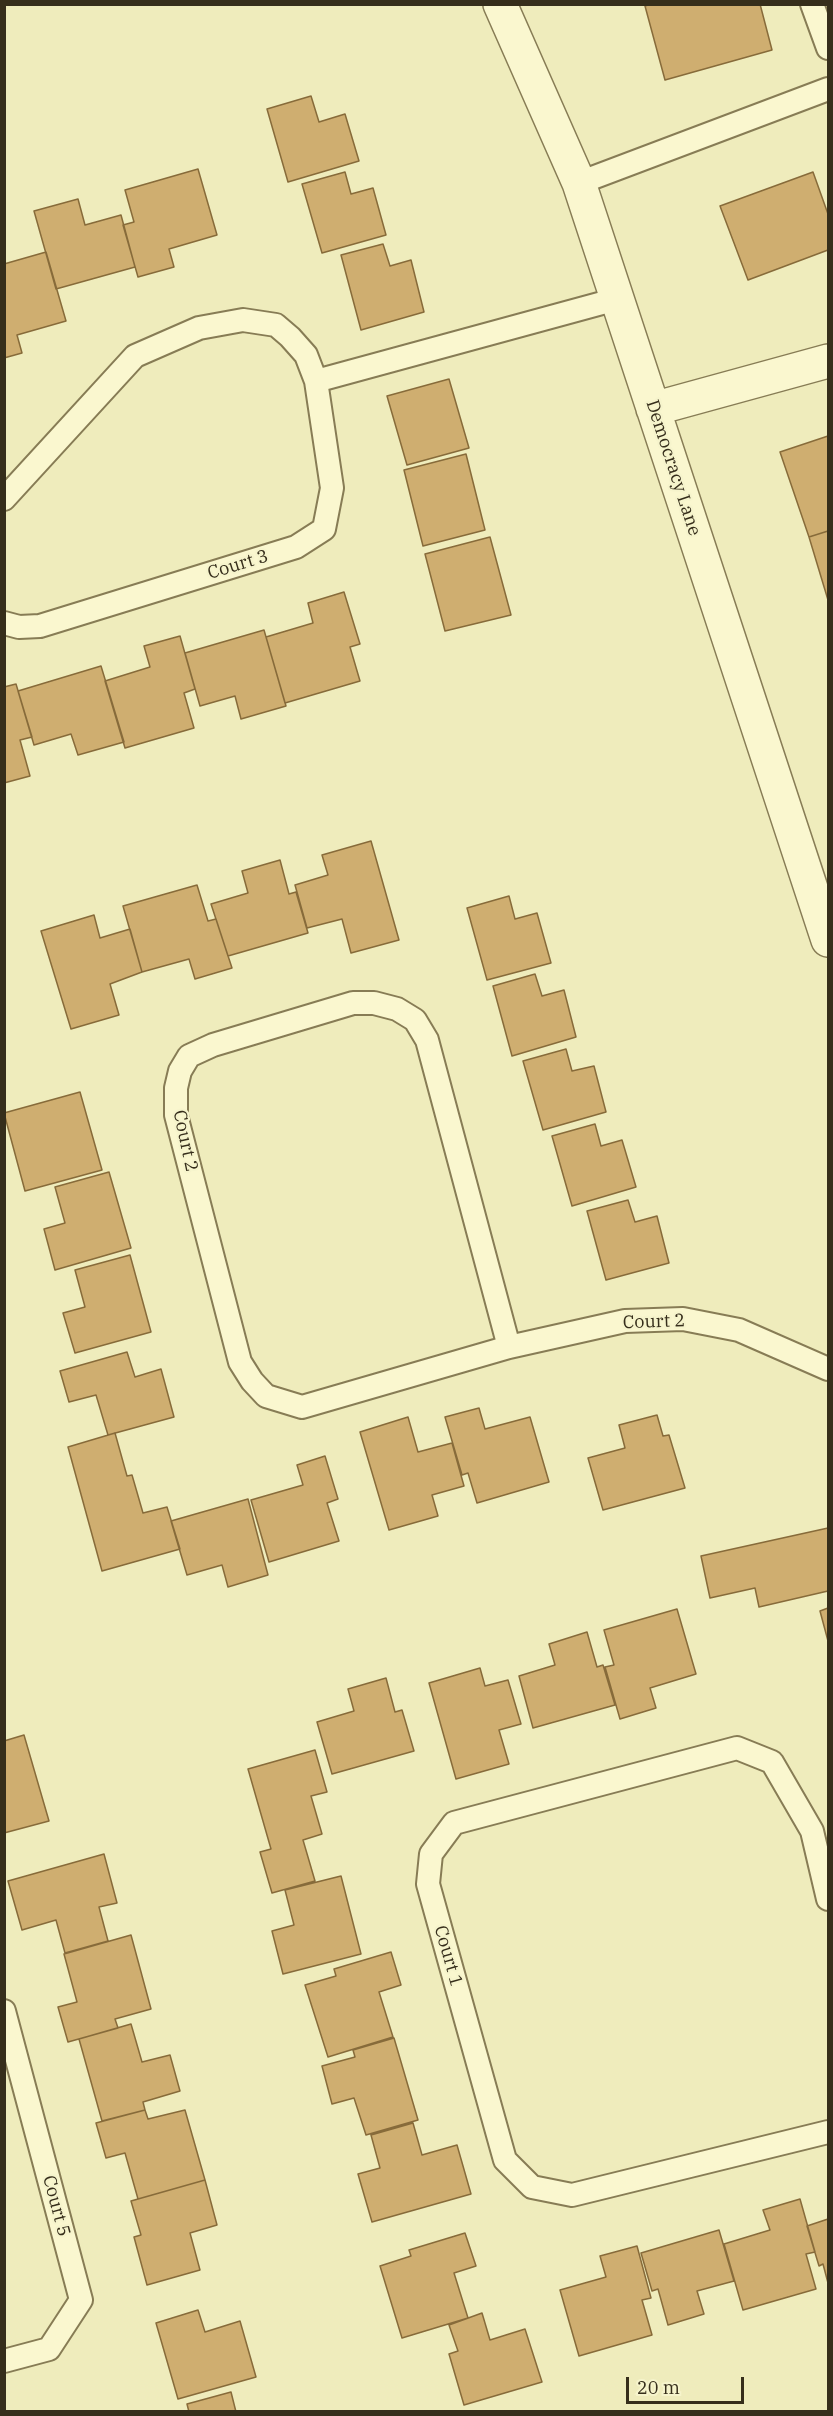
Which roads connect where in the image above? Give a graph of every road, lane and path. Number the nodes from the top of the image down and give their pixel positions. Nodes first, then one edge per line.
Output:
1 (500, 4) edge
2 (812, 4) edge
3 (828, 48) edge
4 (828, 89) edge
5 (579, 183) junction
6 (617, 299) junction
7 (828, 361) edge
8 (316, 381) junction
9 (654, 409) junction
10 (4, 499) edge
11 (4, 623) edge
12 (828, 939) edge
13 (509, 1347) junction
14 (828, 1369) edge
15 (820, 1829) edge
16 (828, 1899) edge
17 (4, 2011) edge
18 (828, 2132) edge
19 (4, 2361) edge

1 - 5 street, Democracy Lane
2 - 3 lane
4 - 5 lane
5 - 6 street, Democracy Lane
6 - 8 lane
6 - 9 street, Democracy Lane
7 - 9 street
8 - 10 lane, Court 3
8 - 11 lane, Court 3
9 - 12 street, Democracy Lane
13 - 13 lane, Court 2
13 - 14 lane, Court 2
15 - 16 lane, Court 1
15 - 18 lane, Court 1
17 - 19 lane, Court 5

